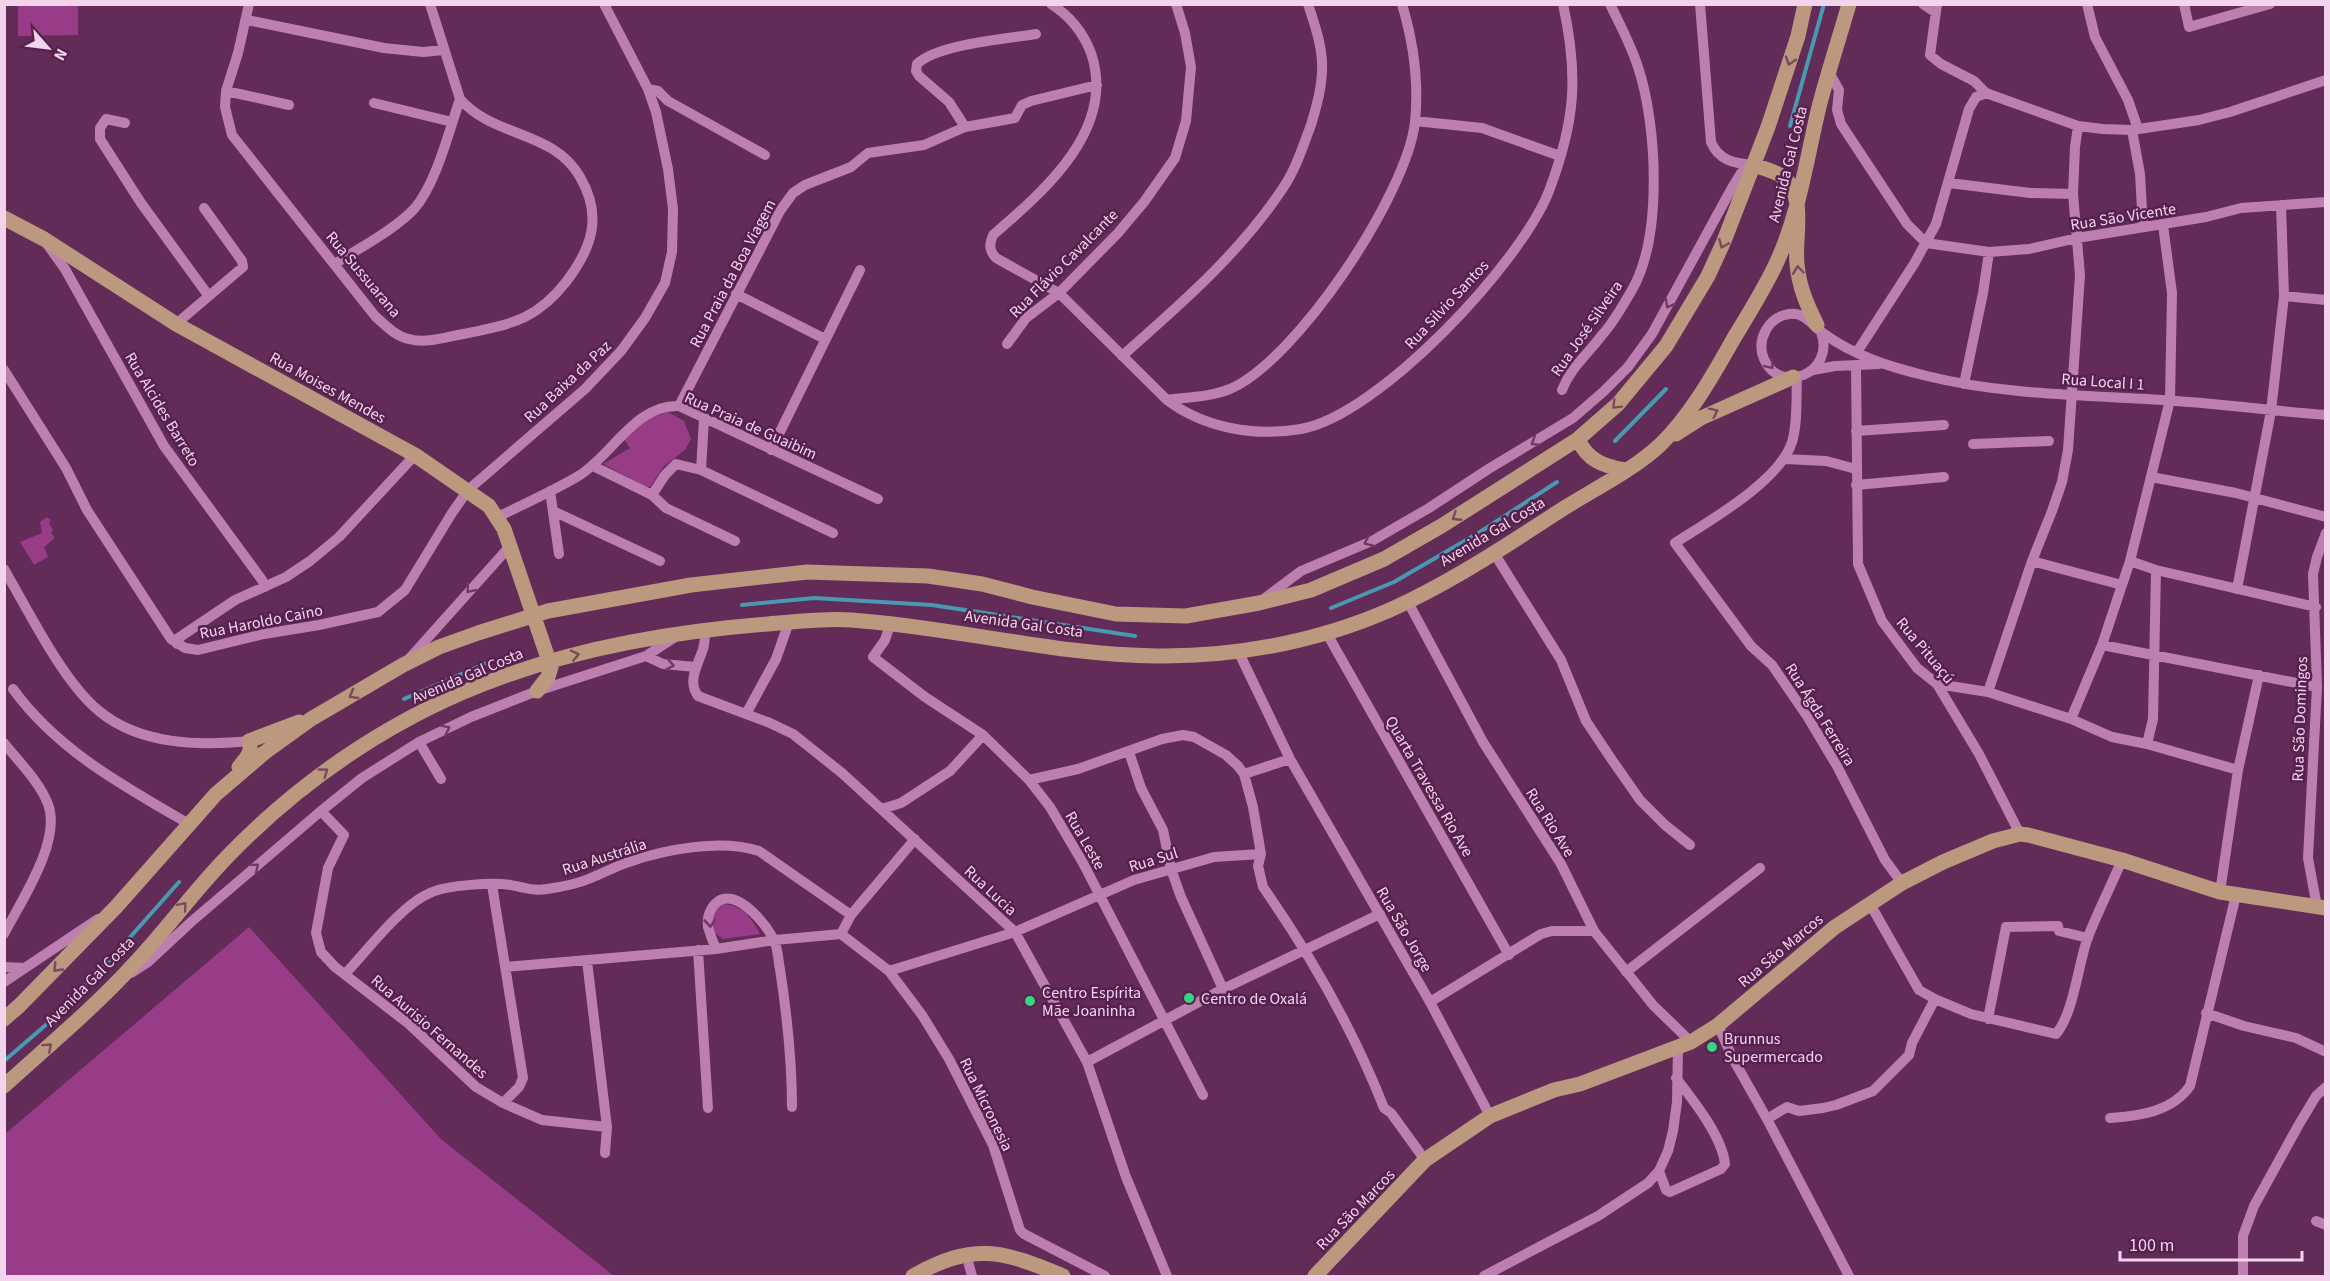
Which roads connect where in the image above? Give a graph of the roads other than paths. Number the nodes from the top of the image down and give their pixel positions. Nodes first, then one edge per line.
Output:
1 (249, 4) edge
2 (430, 4) edge
3 (604, 4) edge
4 (1051, 4) edge
5 (1176, 4) edge
6 (1308, 4) edge
7 (1402, 4) edge
8 (1563, 4) edge
9 (1610, 4) edge
10 (1700, 4) edge
11 (1805, 4) edge
12 (1849, 4) edge
13 (1923, 4) edge
14 (2087, 4) edge
15 (2184, 4) edge
16 (2270, 4) edge
17 (1936, 8) edge
18 (246, 20) junction
19 (1036, 34) dead end
20 (444, 50) junction
21 (1828, 72) junction
22 (2325, 80) edge
23 (1097, 85) junction
24 (648, 89) junction
25 (226, 91) junction
26 (1986, 93) junction
27 (460, 99) junction
28 (668, 101) junction
29 (374, 103) dead end
30 (288, 105) dead end
31 (656, 112) junction
32 (1415, 121) junction
33 (452, 122) junction
34 (125, 123) dead end
35 (2078, 126) junction
36 (965, 127) junction
37 (2135, 129) junction
38 (765, 155) dead end
39 (1560, 156) junction
40 (1753, 165) junction
41 (1949, 183) junction
42 (2073, 194) junction
43 (1798, 202) junction
44 (2325, 202) edge
45 (2281, 205) junction
46 (204, 208) dead end
47 (4, 218) edge
48 (2163, 225) junction
49 (2143, 227) junction
50 (2077, 238) junction
51 (44, 240) junction
52 (1926, 243) junction
53 (1989, 252) junction
54 (334, 264) junction
55 (860, 270) dead end
56 (1059, 293) junction
57 (736, 294) junction
58 (208, 295) junction
59 (2284, 296) junction
60 (2325, 300) edge
61 (176, 324) junction
62 (1819, 329) junction
63 (825, 339) junction
64 (1007, 344) dead end
65 (1857, 352) junction
66 (1122, 357) junction
67 (1880, 364) junction
68 (1856, 365) junction
69 (4, 370) edge
70 (1813, 370) junction
71 (1792, 377) junction
72 (1964, 384) junction
73 (1562, 390) dead end
74 (2071, 394) junction
75 (1167, 400) junction
76 (2170, 400) junction
77 (679, 406) junction
78 (1584, 409) junction
79 (2271, 411) junction
80 (2325, 415) edge
81 (704, 419) junction
82 (1944, 425) dead end
83 (1856, 432) junction
84 (1578, 439) junction
85 (2049, 441) dead end
86 (1663, 442) junction
87 (1973, 444) dead end
88 (771, 450) junction
89 (416, 455) junction
90 (1785, 459) junction
91 (592, 466) junction
92 (1856, 469) junction
93 (701, 470) junction
94 (1625, 470) junction
95 (1944, 477) dead end
96 (2151, 477) junction
97 (1856, 485) junction
98 (468, 490) junction
99 (550, 491) junction
100 (652, 495) junction
101 (2254, 497) junction
102 (878, 499) dead end
103 (554, 511) junction
104 (2325, 516) edge
105 (498, 517) junction
106 (833, 533) dead end
107 (2325, 533) edge
108 (735, 541) dead end
109 (510, 546) junction
110 (1494, 553) junction
111 (559, 554) dead end
112 (660, 561) dead end
113 (2031, 561) junction
114 (2130, 561) junction
115 (4, 569) edge
116 (2156, 570) junction
117 (2122, 585) junction
118 (265, 587) junction
119 (2237, 589) junction
120 (1408, 602) junction
121 (1259, 603) junction
122 (2316, 608) junction
123 (533, 615) junction
124 (789, 622) junction
125 (890, 625) junction
126 (705, 630) junction
127 (1326, 632) junction
128 (681, 633) junction
129 (2321, 639) edge
130 (177, 644) junction
131 (2102, 645) junction
132 (1234, 651) junction
133 (2154, 655) junction
134 (646, 656) junction
135 (549, 661) junction
136 (403, 665) junction
137 (696, 667) junction
138 (2259, 675) junction
139 (1937, 684) junction
140 (2317, 687) junction
141 (13, 689) dead end
142 (537, 691) junction
143 (1988, 692) junction
144 (2321, 708) edge
145 (746, 714) junction
146 (311, 719) junction
147 (2071, 719) junction
148 (983, 735) junction
149 (249, 741) junction
150 (419, 742) junction
151 (4, 743) edge
152 (2147, 744) junction
153 (1129, 752) junction
154 (1290, 759) junction
155 (2238, 770) junction
156 (1244, 774) junction
157 (441, 779) dead end
158 (1029, 780) junction
159 (216, 794) junction
160 (882, 809) junction
161 (321, 811) junction
162 (189, 824) junction
163 (2020, 834) junction
164 (915, 839) junction
165 (1690, 845) dead end
166 (1261, 854) junction
167 (2122, 860) junction
168 (1760, 868) dead end
169 (1171, 869) junction
170 (1902, 883) junction
171 (492, 885) junction
172 (2220, 892) junction
173 (2236, 895) junction
174 (1099, 896) junction
175 (1870, 904) junction
176 (116, 907) junction
177 (2321, 907) edge
178 (1380, 914) junction
179 (851, 915) junction
180 (1594, 931) junction
181 (1015, 932) junction
182 (4, 934) edge
183 (841, 934) junction
184 (2088, 938) junction
185 (775, 940) junction
186 (716, 949) junction
187 (698, 950) junction
188 (1304, 951) junction
189 (1509, 955) junction
190 (587, 961) junction
191 (4, 967) edge
192 (506, 967) junction
193 (26, 968) junction
194 (889, 971) junction
195 (1626, 972) junction
196 (345, 974) junction
197 (4, 982) edge
198 (113, 985) junction
199 (1223, 989) junction
200 (1935, 999) junction
201 (1430, 1002) junction
202 (2206, 1013) junction
203 (4, 1018) edge
204 (1988, 1019) junction
205 (1166, 1021) junction
206 (1718, 1025) junction
207 (1684, 1045) junction
208 (2325, 1053) edge
209 (1087, 1062) junction
210 (1676, 1078) junction
211 (4, 1086) edge
212 (2325, 1087) edge
213 (1203, 1095) dead end
214 (503, 1103) junction
215 (792, 1107) dead end
216 (708, 1108) dead end
217 (1490, 1116) junction
218 (2110, 1118) dead end
219 (1767, 1119) junction
220 (607, 1127) junction
221 (605, 1153) dead end
222 (1425, 1160) junction
223 (1659, 1171) junction
224 (966, 1254) junction
225 (913, 1276) edge
226 (972, 1276) edge
227 (1063, 1276) edge
228 (1105, 1276) edge
229 (1167, 1276) edge
230 (1315, 1276) edge
231 (1484, 1276) edge
232 (1849, 1276) edge
233 (2243, 1276) edge

1 - 18 street, Rua Sussuarana
2 - 20 street, Rua Sussuarana
3 - 24 street, Rua Baixa da Paz
4 - 23 street
5 - 56 street, Rua Flávio Cavalcante
6 - 66 street
7 - 32 street
8 - 39 street, Rua Silvio Santos
9 - 73 street, Rua José Silveira
10 - 40 street
11 -> 40 main road, Avenida Gal Costa
12 - 21 main road, Avenida Gal Costa
13 - 17 street
14 - 37 street
15 - 16 street
17 - 26 street
18 - 20 street
18 - 25 street, Rua Sussuarana
19 - 36 street
20 - 27 street, Rua Sussuarana
21 - 43 main road, Avenida Gal Costa
21 - 52 street
22 - 37 street
23 - 36 street, Rua Praia da Boa Viagem
23 - 56 street, Rua Silvio Santos
24 - 28 street
24 - 31 street, Rua Baixa da Paz
25 - 30 street
25 - 54 street, Rua Sussuarana
26 - 35 street
26 - 41 street
27 - 33 street
27 - 54 street, Rua Sussuarana
28 - 31 street
28 - 38 street
29 - 33 street
31 - 98 street, Rua Baixa da Paz
32 - 39 street
32 - 75 street
33 - 54 street
34 - 58 street
35 - 37 street
35 - 42 street
36 - 57 street, Rua Praia da Boa Viagem
37 - 49 street
39 - 75 street, Rua Silvio Santos
40 - 43 main road
40 -> 78 street
40 -> 84 main road, Avenida Gal Costa
41 - 42 street
41 - 52 street
42 - 50 street
62 -> 43 main road
43 - 86 main road, Avenida Gal Costa
44 - 45 street, Rua São Vicente
45 - 48 street, Rua São Vicente
45 - 59 street
46 - 58 street
47 - 51 main road, Rua Moises Mendes
48 - 49 street, Rua São Vicente
48 - 76 street
49 - 50 street, Rua São Vicente
50 - 53 street, Rua São Vicente
50 - 74 street
51 - 61 main road, Rua Moises Mendes
51 - 118 street, Rua Alcides Barreto
52 - 53 street, Rua São Vicente
52 - 65 street
53 - 72 street
55 - 63 street
56 - 64 street, Rua Flávio Cavalcante
56 - 66 street, Rua Silvio Santos
57 - 63 street
57 - 77 street, Rua Praia da Boa Viagem
58 - 61 street
59 - 60 street
59 - 79 street
61 - 89 main road, Rua Moises Mendes
62 - 65 street, Rua Local I 1
62 - 70 street
62 -> 71 street, Rua Local I 1
63 - 88 street
65 - 67 street, Rua Local I 1
66 - 75 street, Rua Silvio Santos
67 - 68 street, Rua Local I 1
67 - 72 street, Rua Local I 1
68 - 70 street, Rua Local I 1
68 - 83 street, Rua Pituaçú
69 - 130 street, Rua Haroldo Caino
70 - 71 street
86 -> 71 main road
71 - 90 street
72 - 74 street, Rua Local I 1
74 - 76 street, Rua Local I 1
74 - 113 street
76 - 79 street, Rua Local I 1
76 - 96 street
77 - 81 street, Rua Praia de Guaibim
77 - 91 street, Rua Praia de Guaibim
78 - 84 street
78 -> 121 street
79 - 80 street, Rua Local I 1
79 - 101 street
81 - 88 street, Rua Praia de Guaibim
81 - 93 street
82 - 83 street
83 - 92 street, Rua Pituaçú
84 - 94 main road
84 -> 121 main road, Avenida Gal Costa
85 - 87 street
86 - 94 main road, Avenida Gal Costa
88 - 102 street, Rua Praia de Guaibim
89 - 98 main road, Rua Moises Mendes
89 - 118 street
90 - 92 street
90 - 170 street, Rua Ágda Ferreira
91 - 99 street, Rua Praia de Guaibim
91 - 100 street
92 - 97 street, Rua Pituaçú
93 - 100 street
93 - 106 street
94 - 110 main road, Avenida Gal Costa
95 - 97 street
96 - 101 street
96 - 114 street
97 - 139 street, Rua Pituaçú
98 - 105 main road, Rua Moises Mendes
98 - 130 street, Rua Haroldo Caino
99 - 103 street
99 - 105 street, Rua Praia de Guaibim
100 - 108 street
101 - 104 street
101 - 119 street
103 - 111 street
103 - 112 street
105 - 109 main road, Rua Moises Mendes
107 - 122 street, Rua São Domingos
109 - 123 main road, Rua Moises Mendes
109 -> 136 street
110 - 120 main road, Avenida Gal Costa
110 - 165 street
113 - 117 street
113 - 143 street
114 - 116 street
114 - 117 street
115 - 149 street
116 - 119 street
116 - 133 street
117 - 131 street
118 - 130 street
119 - 122 street
120 - 127 main road, Avenida Gal Costa
120 - 180 street, Rua Rio Ave
121 - 123 main road, Avenida Gal Costa
122 - 129 street, Rua São Domingos
123 - 135 main road, Rua Moises Mendes
123 - 136 main road, Avenida Gal Costa
124 - 125 main road, Avenida Gal Costa
124 - 126 main road, Avenida Gal Costa
124 - 145 street
125 - 132 main road, Avenida Gal Costa
125 - 148 street, Rua Leste
126 - 128 main road, Avenida Gal Costa
126 - 137 street, Rua Lucia
127 - 132 main road, Avenida Gal Costa
127 - 189 street, Quarta Travessa Rio Ave
128 - 134 street
135 -> 128 main road, Avenida Gal Costa
129 - 140 street, Rua São Domingos
131 - 133 street
131 - 147 street
132 - 154 street, Rua São Jorge
133 - 138 street
133 - 152 street
134 -> 137 street
134 - 142 street
135 - 142 main road
198 -> 135 main road, Avenida Gal Costa
136 -> 146 main road, Avenida Gal Costa
137 - 145 street, Rua Lucia
138 - 140 street
138 - 155 street
139 - 143 street
139 - 163 street, Rua Pituaçú
140 - 144 street, Rua São Domingos
141 - 162 street
150 -> 142 street
143 - 147 street
144 - 177 street, Rua São Domingos
145 - 160 street, Rua Lucia
146 - 149 main road
146 - 159 main road, Avenida Gal Costa
147 - 152 street
148 - 158 street, Rua Leste
148 - 160 street
149 - 159 main road
150 - 157 street
150 - 161 street
151 - 182 street
152 - 155 street
153 - 156 street
153 - 158 street
153 - 169 street
154 - 156 street
154 - 178 street, Rua São Jorge
155 - 172 street
156 - 166 street
158 - 174 street, Rua Leste
159 - 162 main road, Avenida Gal Costa
160 - 164 street, Rua Lucia
161 - 196 street, Rua Aurisio Fernandes
198 -> 161 street
162 - 176 main road, Avenida Gal Costa
163 - 167 main road, Rua São Marcos
163 - 170 main road, Rua São Marcos
164 - 179 street
164 - 181 street, Rua Lucia
166 - 169 street, Rua Sul
166 - 188 street
167 - 172 main road, Rua São Marcos
167 - 184 street
168 - 195 street
169 - 174 street, Rua Sul
169 - 199 street
170 - 175 main road, Rua São Marcos
171 - 179 street, Rua Austrália
171 - 192 street
171 - 196 street, Rua Austrália
172 - 173 main road, Rua São Marcos
173 - 177 main road, Rua São Marcos
173 - 202 street
174 - 181 street, Rua Sul
174 - 205 street, Rua Leste
175 - 200 street
175 - 206 main road, Rua São Marcos
176 - 193 street
176 -> 203 main road, Avenida Gal Costa
178 - 188 street
178 - 201 street, Rua São Jorge
179 - 183 street
180 - 189 street
180 - 195 street, Rua Rio Ave
181 - 194 street, Rua Sul
181 - 209 street, Rua Lucia
183 - 185 street
183 - 194 street, Rua Micronesia
184 - 204 street
184 - 204 street
185 - 186 street
185 -> 186 street
185 - 215 street
186 - 187 street
187 - 190 street
187 - 216 street
188 - 199 street
188 - 222 street
189 - 201 street
190 - 192 street
190 - 220 street
191 - 193 street
192 - 214 street
193 - 197 street
194 - 228 street, Rua Micronesia
195 - 207 street, Rua Rio Ave
196 - 214 street, Rua Aurisio Fernandes
211 -> 198 main road, Avenida Gal Costa
199 - 205 street
200 - 204 street
200 - 219 street
201 - 217 street, Rua São Jorge
202 - 208 street
202 - 218 street
205 - 209 street
205 - 213 street, Rua Leste
206 - 207 main road, Rua São Marcos
206 - 219 street
207 - 210 street
207 - 217 main road, Rua São Marcos
209 - 229 street, Rua Lucia
210 - 223 street
210 - 223 street
212 - 233 street
214 - 220 street, Rua Aurisio Fernandes
217 - 222 main road, Rua São Marcos
219 - 232 street
220 - 221 street
222 - 230 main road, Rua São Marcos
223 - 231 street
224 - 225 main road
224 - 226 street
224 - 227 main road

